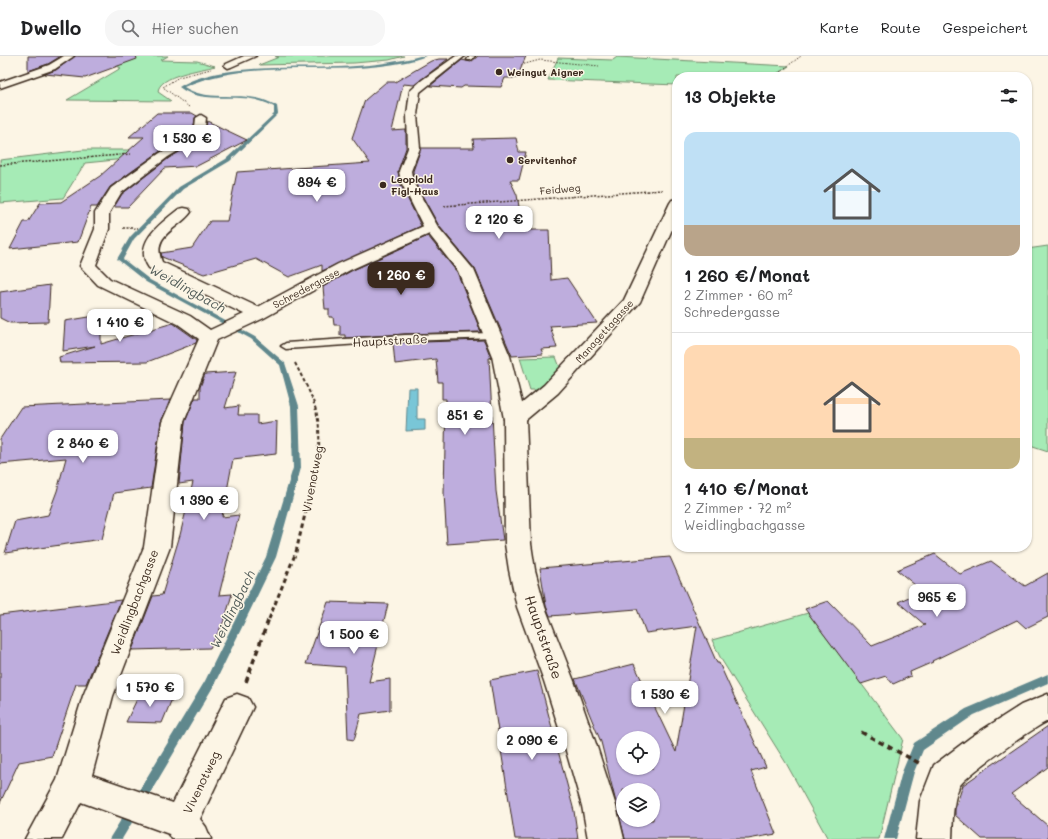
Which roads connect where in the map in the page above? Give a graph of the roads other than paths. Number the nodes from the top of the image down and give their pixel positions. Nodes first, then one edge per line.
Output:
1 (70, 56) edge
2 (252, 56) edge
3 (474, 56) edge
4 (465, 58) edge
5 (228, 65) road end
6 (0, 85) edge
7 (201, 118) road end
8 (184, 212) dead end
9 (672, 214) edge
10 (431, 228) junction
11 (253, 316) junction
12 (216, 334) junction
13 (493, 336) junction
14 (286, 346) road end
15 (515, 419) junction
16 (237, 707) road end
17 (1048, 707) edge
18 (73, 784) junction
19 (177, 825) edge
20 (43, 839) edge
21 (606, 839) edge
22 (934, 839) edge

1 - 6 street
2 - 5 street
3 - 4 lane
4 - 10 street, Hauptstraße
7 - 12 street
8 - 11 street
9 - 15 street, Managettagasse
10 - 11 street, Schredergasse
10 - 13 street, Hauptstraße
11 - 12 street, Schredergasse
12 - 18 street, Weidlingbachgasse
13 - 14 lane, Hauptstraße
13 - 15 street, Hauptstraße
15 - 21 street, Hauptstraße
16 - 19 street, Vivenotweg
17 - 22 street
18 - 19 street
18 - 20 street, Weidlingbachgasse

